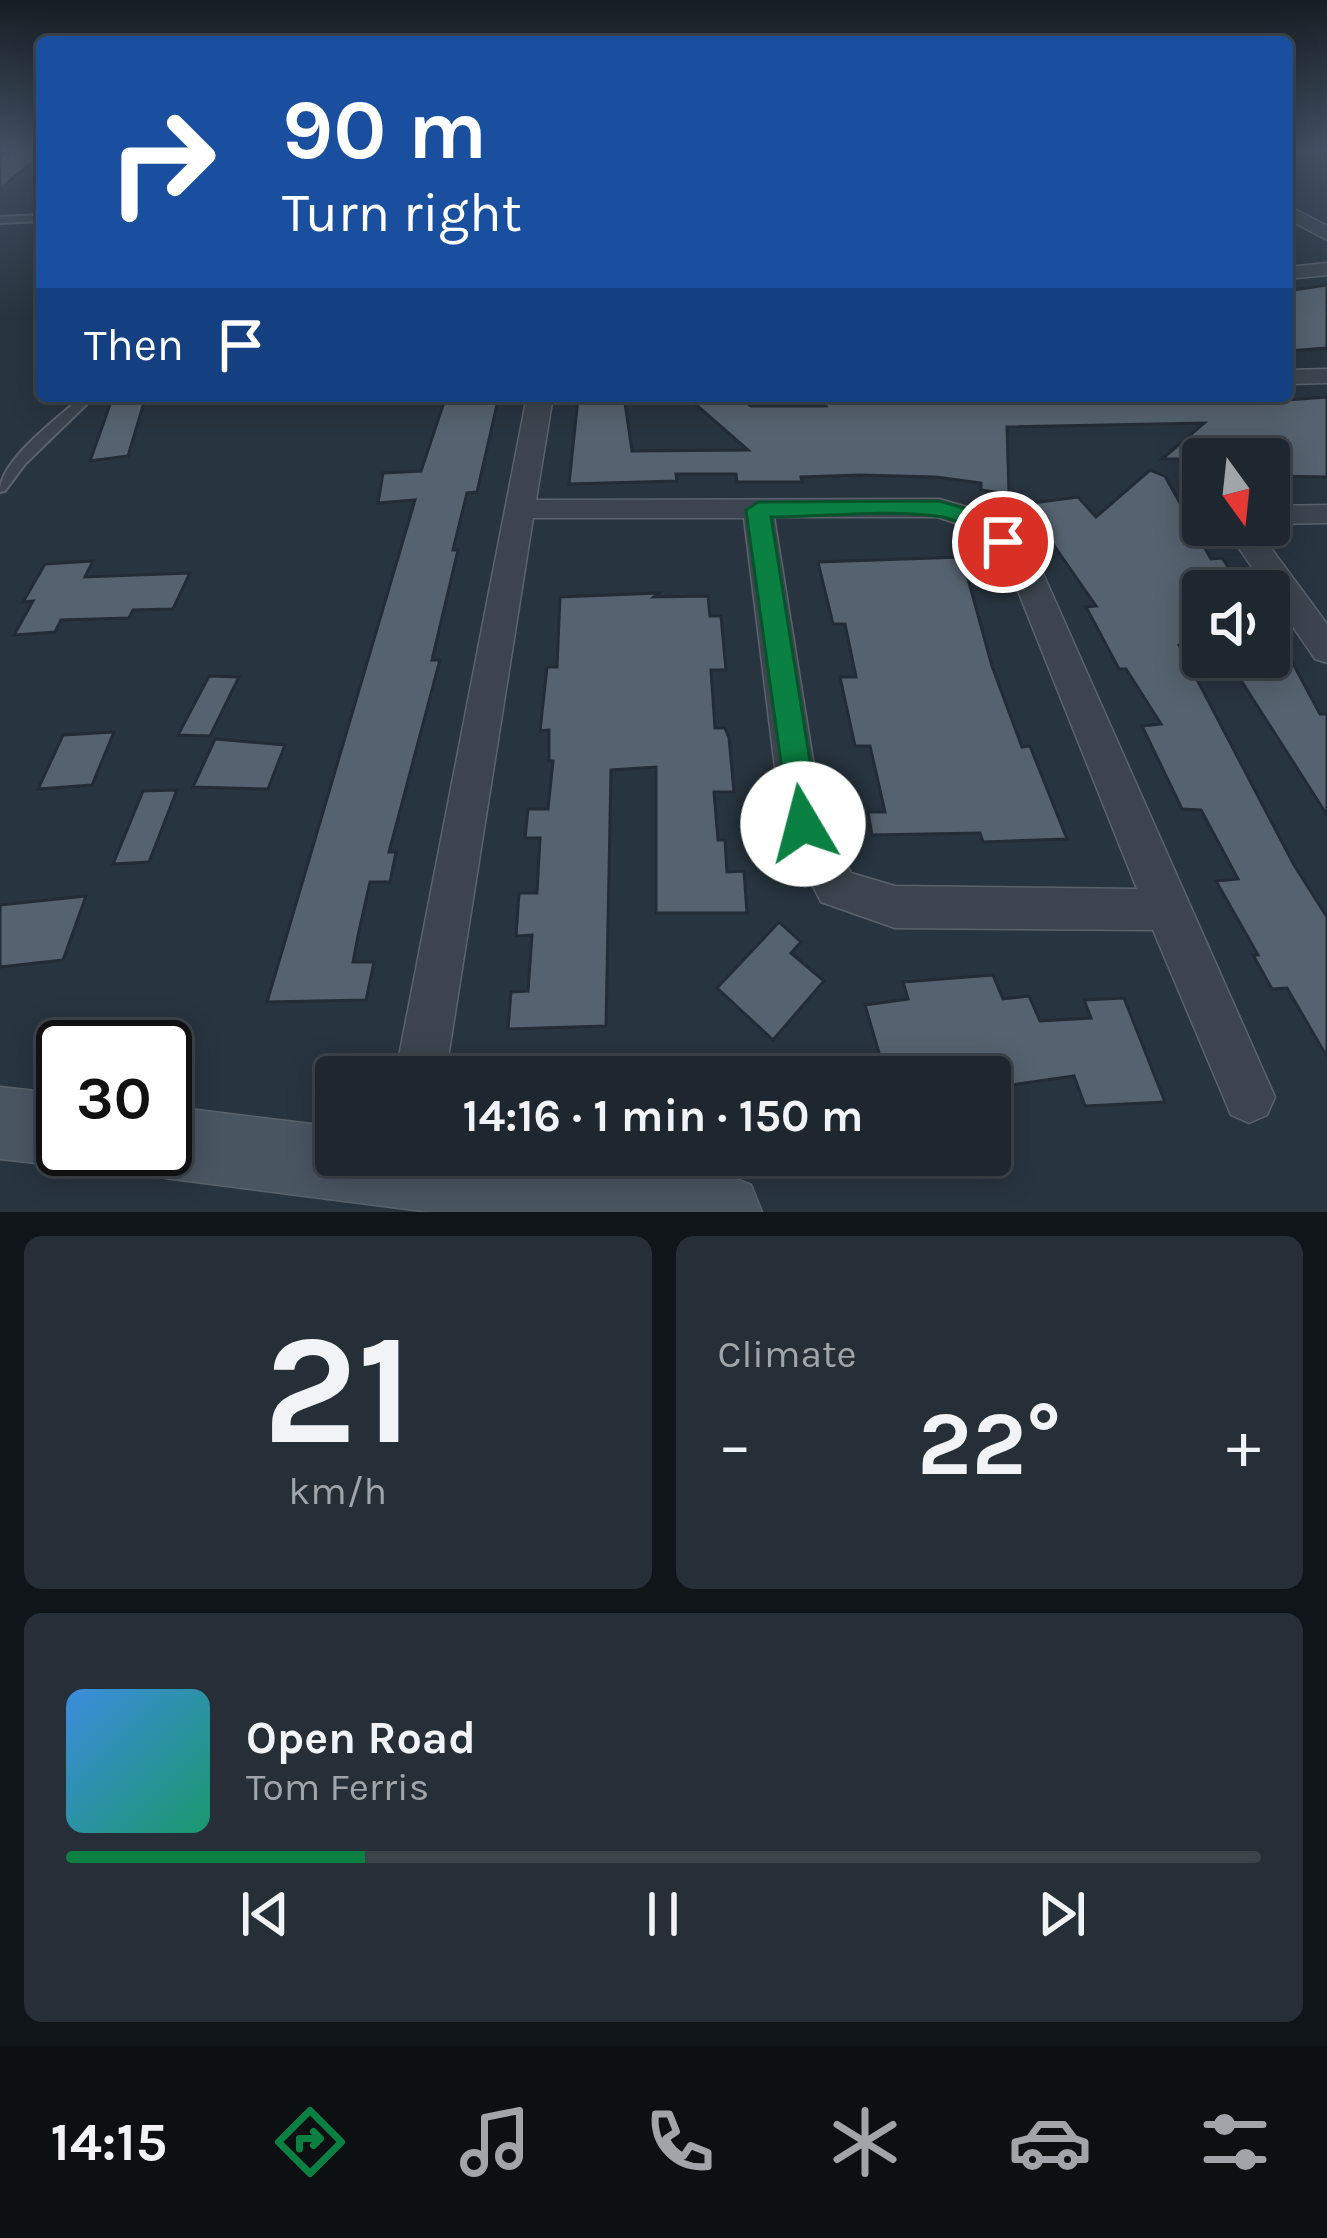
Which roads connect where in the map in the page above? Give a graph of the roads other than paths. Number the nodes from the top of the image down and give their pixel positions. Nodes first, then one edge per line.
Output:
1 (1294, 207) edge
2 (36, 218) edge
3 (0, 220) edge
4 (1327, 233) edge
5 (1327, 269) edge
6 (1293, 272) edge
7 (1327, 376) edge
8 (1293, 377) edge
9 (83, 402) edge
10 (539, 402) edge
11 (0, 488) edge
12 (521, 509) junction
13 (758, 510) junction
14 (1327, 514) edge
15 (1290, 515) edge
16 (1253, 546) edge
17 (1327, 650) edge
18 (1167, 910) junction
19 (424, 1056) edge
20 (1249, 1097) dead end
21 (0, 1123) edge
22 (36, 1127) edge
23 (192, 1144) edge
24 (315, 1154) edge
25 (494, 1176) edge
26 (724, 1212) edge

1 - 4 street
2 - 3 lane
5 - 6 street
7 - 8 street
9 - 11 lane
10 - 12 street
12 - 13 street
12 - 19 street
13 - 18 street
13 - 18 street
14 - 15 street
16 - 17 street
18 - 20 street
21 - 22 main road
23 - 24 main road
25 - 26 main road

